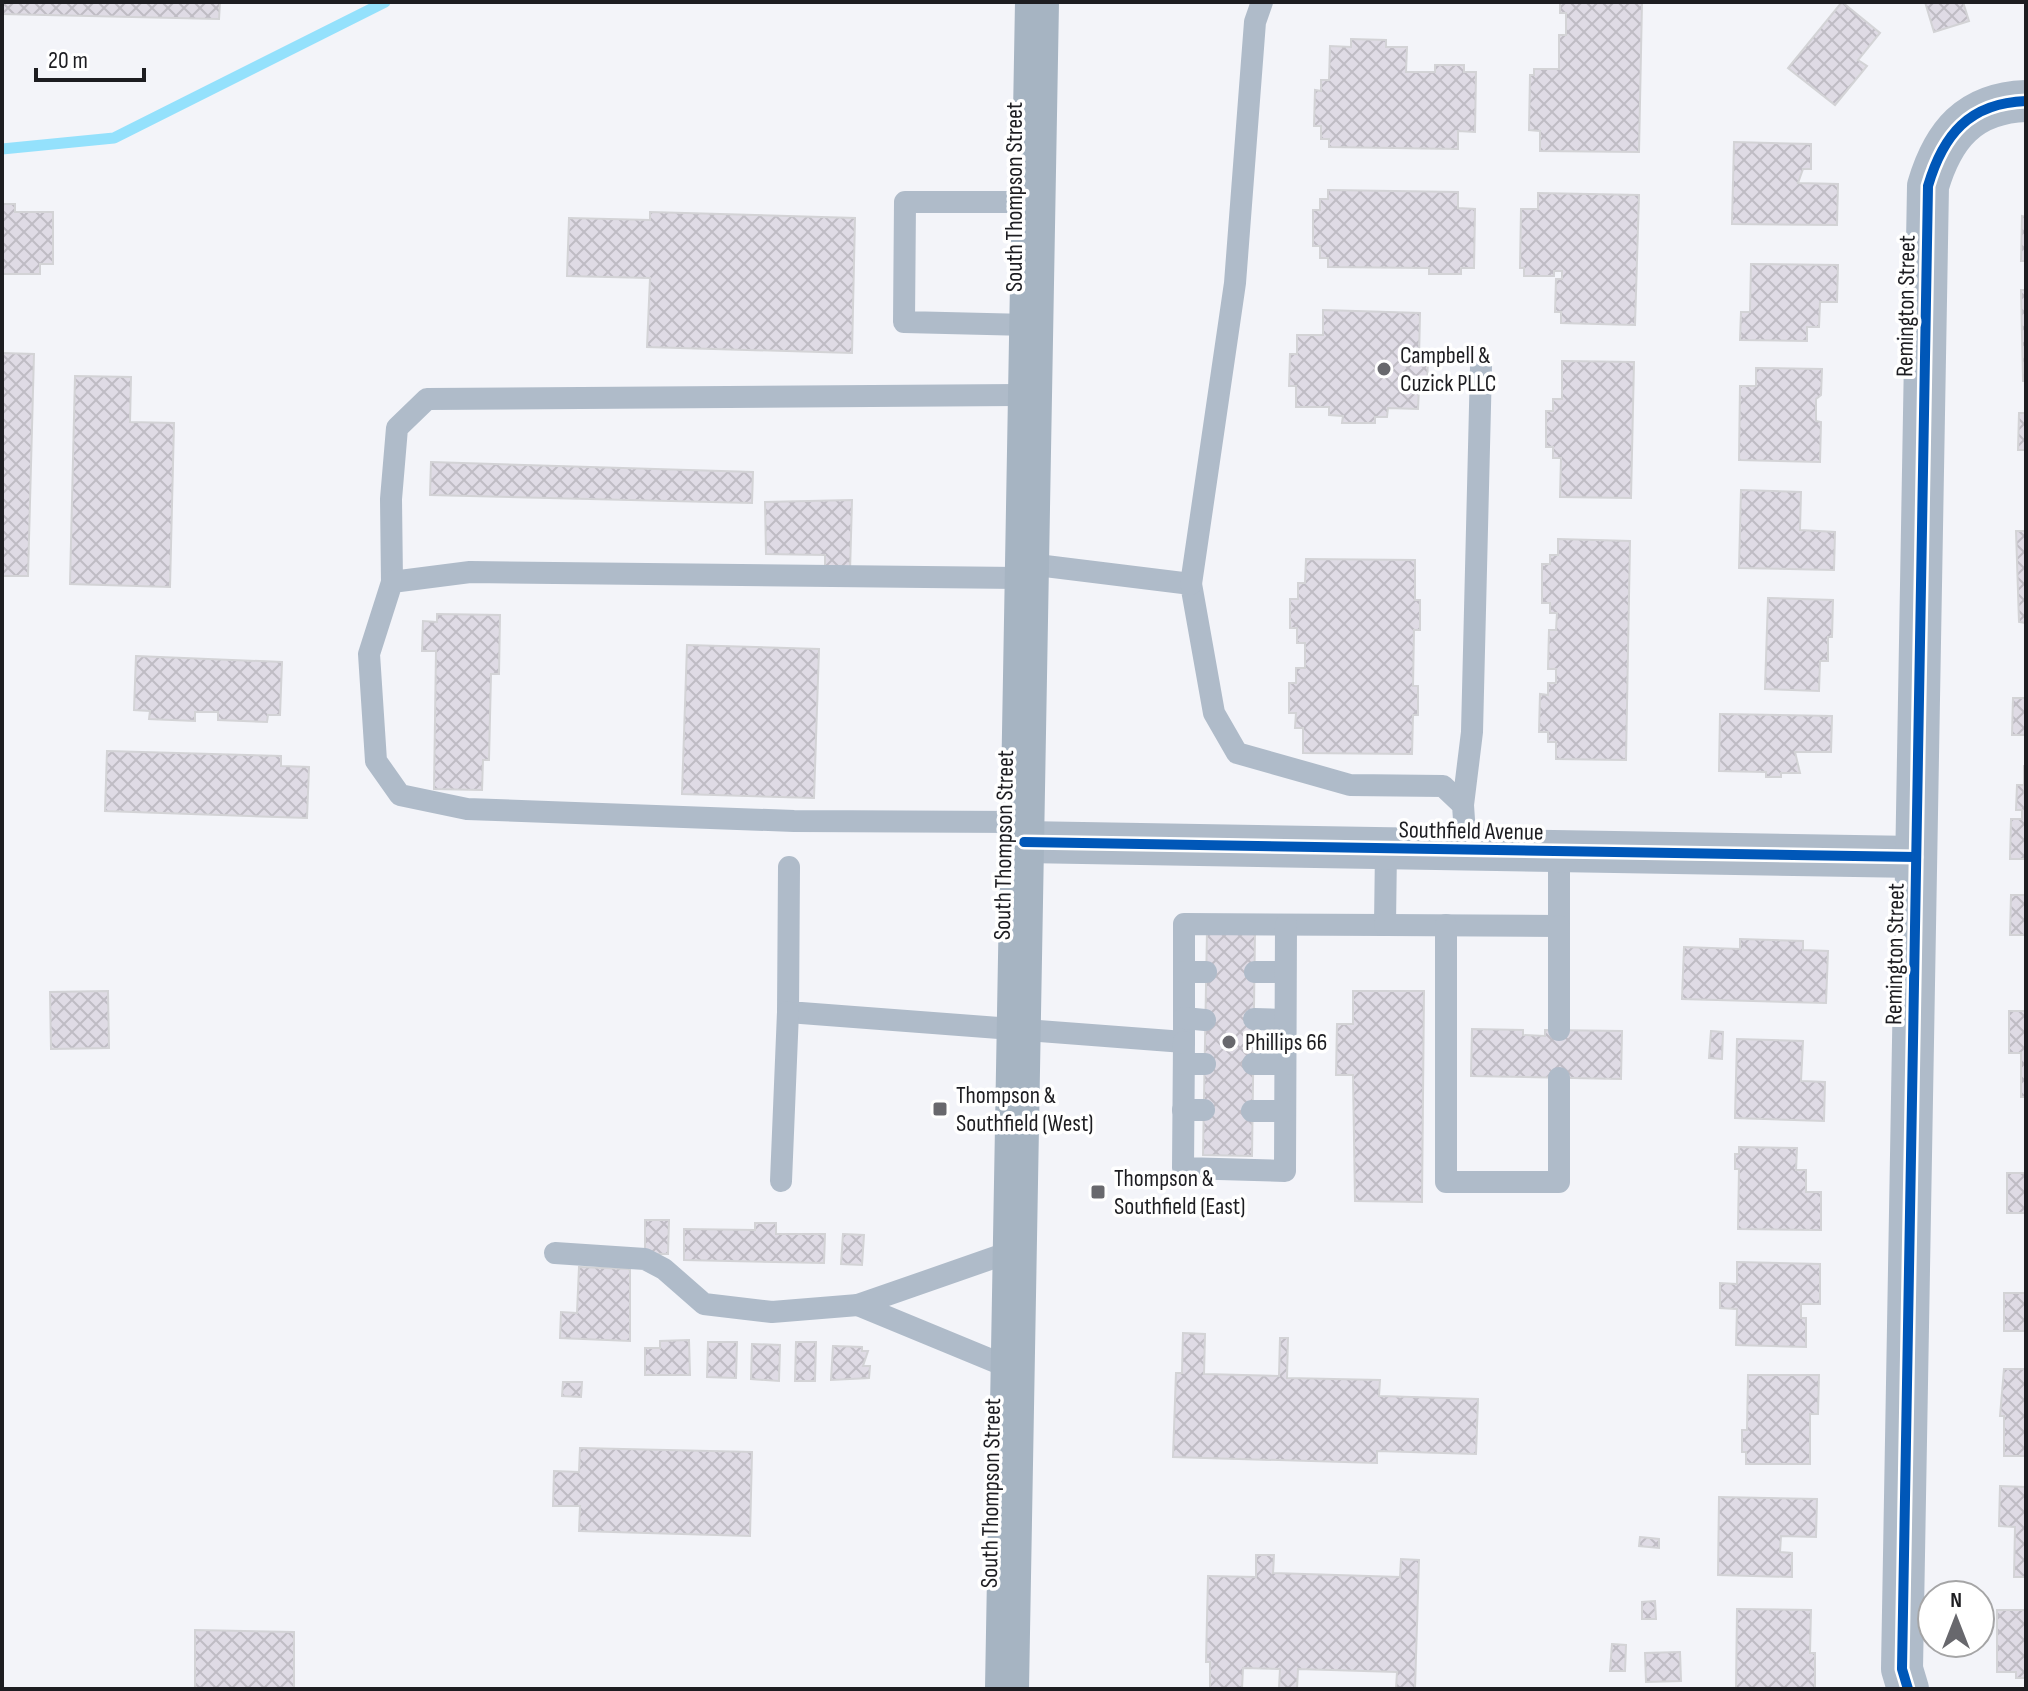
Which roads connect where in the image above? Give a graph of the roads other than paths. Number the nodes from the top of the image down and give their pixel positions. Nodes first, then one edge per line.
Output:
1 (1037, 2) edge
2 (1262, 2) edge
3 (2026, 101) edge
4 (1031, 202) junction
5 (1033, 325) junction
6 (1481, 366) dead end
7 (1032, 395) junction
8 (1029, 571) junction
9 (392, 582) junction
10 (1191, 584) junction
11 (1463, 805) junction
12 (1024, 832) junction
13 (1386, 849) junction
14 (1466, 849) junction
15 (1559, 853) junction
16 (1916, 857) junction
17 (789, 867) dead end
18 (1286, 925) junction
19 (1385, 925) junction
20 (1446, 925) junction
21 (1559, 926) junction
22 (1255, 972) dead end
23 (1285, 972) junction
24 (788, 1012) junction
25 (1254, 1019) dead end
26 (1285, 1020) junction
27 (1559, 1030) dead end
28 (1021, 1031) junction
29 (1191, 1056) junction
30 (1253, 1064) dead end
31 (1285, 1064) junction
32 (1559, 1078) dead end
33 (1252, 1111) dead end
34 (1285, 1111) junction
35 (781, 1181) dead end
36 (1016, 1250) junction
37 (555, 1253) dead end
38 (858, 1305) junction
39 (1013, 1369) junction
40 (1007, 1689) edge
41 (1908, 1689) edge

1 - 4 highway, South Thompson Street
2 - 10 lane
3 - 16 street, Remington Street
4 - 5 highway, South Thompson Street
4 - 5 lane
5 - 7 highway, South Thompson Street
6 - 11 lane
7 - 8 highway, South Thompson Street
7 - 9 lane
8 - 9 lane
8 - 10 lane
8 - 12 highway, South Thompson Street
9 - 12 lane
10 - 11 lane
11 - 14 lane
12 - 13 street, Southfield Avenue
12 - 28 highway, South Thompson Street
13 - 14 street, Southfield Avenue
13 - 19 lane
14 - 15 street, Southfield Avenue
15 - 16 street, Southfield Avenue
15 - 21 lane
16 - 41 street, Remington Street
17 - 24 lane
18 - 19 lane
18 - 23 lane
18 - 29 lane
19 - 20 lane
20 - 21 lane
20 - 32 lane
21 - 27 lane
22 - 23 lane
23 - 26 lane
24 - 28 lane
24 - 35 lane
25 - 26 lane
26 - 31 lane
28 - 29 lane
28 - 36 highway, South Thompson Street
29 - 34 lane
30 - 31 lane
31 - 34 lane
33 - 34 lane
36 - 38 lane
36 - 39 highway, South Thompson Street
37 - 38 lane
38 - 39 lane
39 - 40 highway, South Thompson Street

